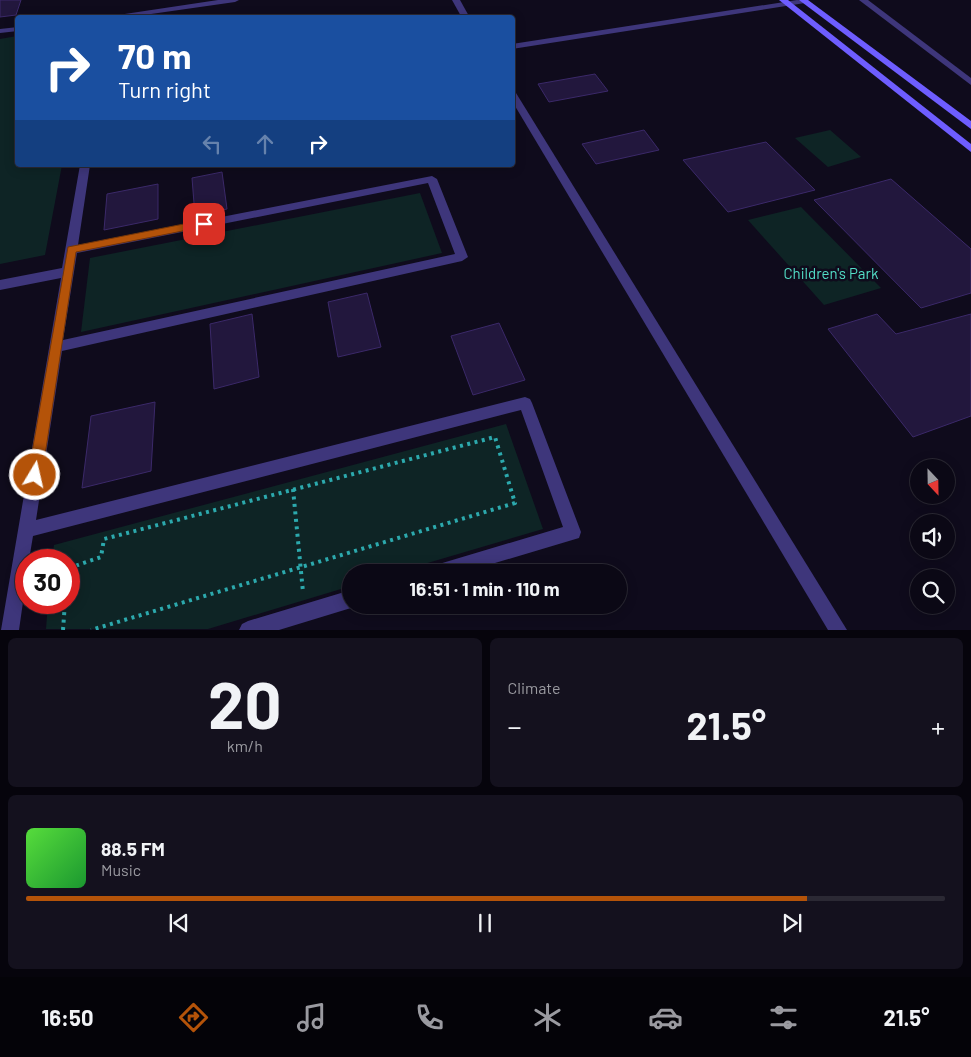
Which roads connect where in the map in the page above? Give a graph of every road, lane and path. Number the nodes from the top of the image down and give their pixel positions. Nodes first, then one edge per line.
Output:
1 (235, 0) edge
2 (456, 0) edge
3 (863, 0) edge
4 (804, 1) edge
5 (786, 2) edge
6 (121, 15) edge
7 (464, 15) edge
8 (15, 29) edge
9 (0, 31) edge
10 (515, 47) edge
11 (971, 82) edge
12 (515, 99) edge
13 (971, 126) edge
14 (971, 149) edge
15 (85, 167) edge
16 (71, 250) junction
17 (67, 272) junction
18 (0, 285) edge
19 (56, 347) junction
20 (293, 489) junction
21 (26, 530) junction
22 (80, 564) edge
23 (466, 564) edge
24 (301, 567) junction
25 (342, 602) edge
26 (65, 614) edge
27 (10, 630) edge
28 (63, 630) edge
29 (91, 630) edge
30 (248, 630) edge
31 (838, 630) edge

1 - 6 street
2 - 7 street
3 - 11 street
4 - 5 street
4 - 13 street
5 - 10 street
5 - 14 street
8 - 9 street
12 - 31 street
15 - 16 street
16 - 17 street
16 - 19 street
17 - 18 street
17 - 19 street
19 - 21 street
20 - 22 path
20 - 24 path
20 - 24 path
21 - 23 street
21 - 27 street
24 - 29 path
25 - 30 street
26 - 28 path

